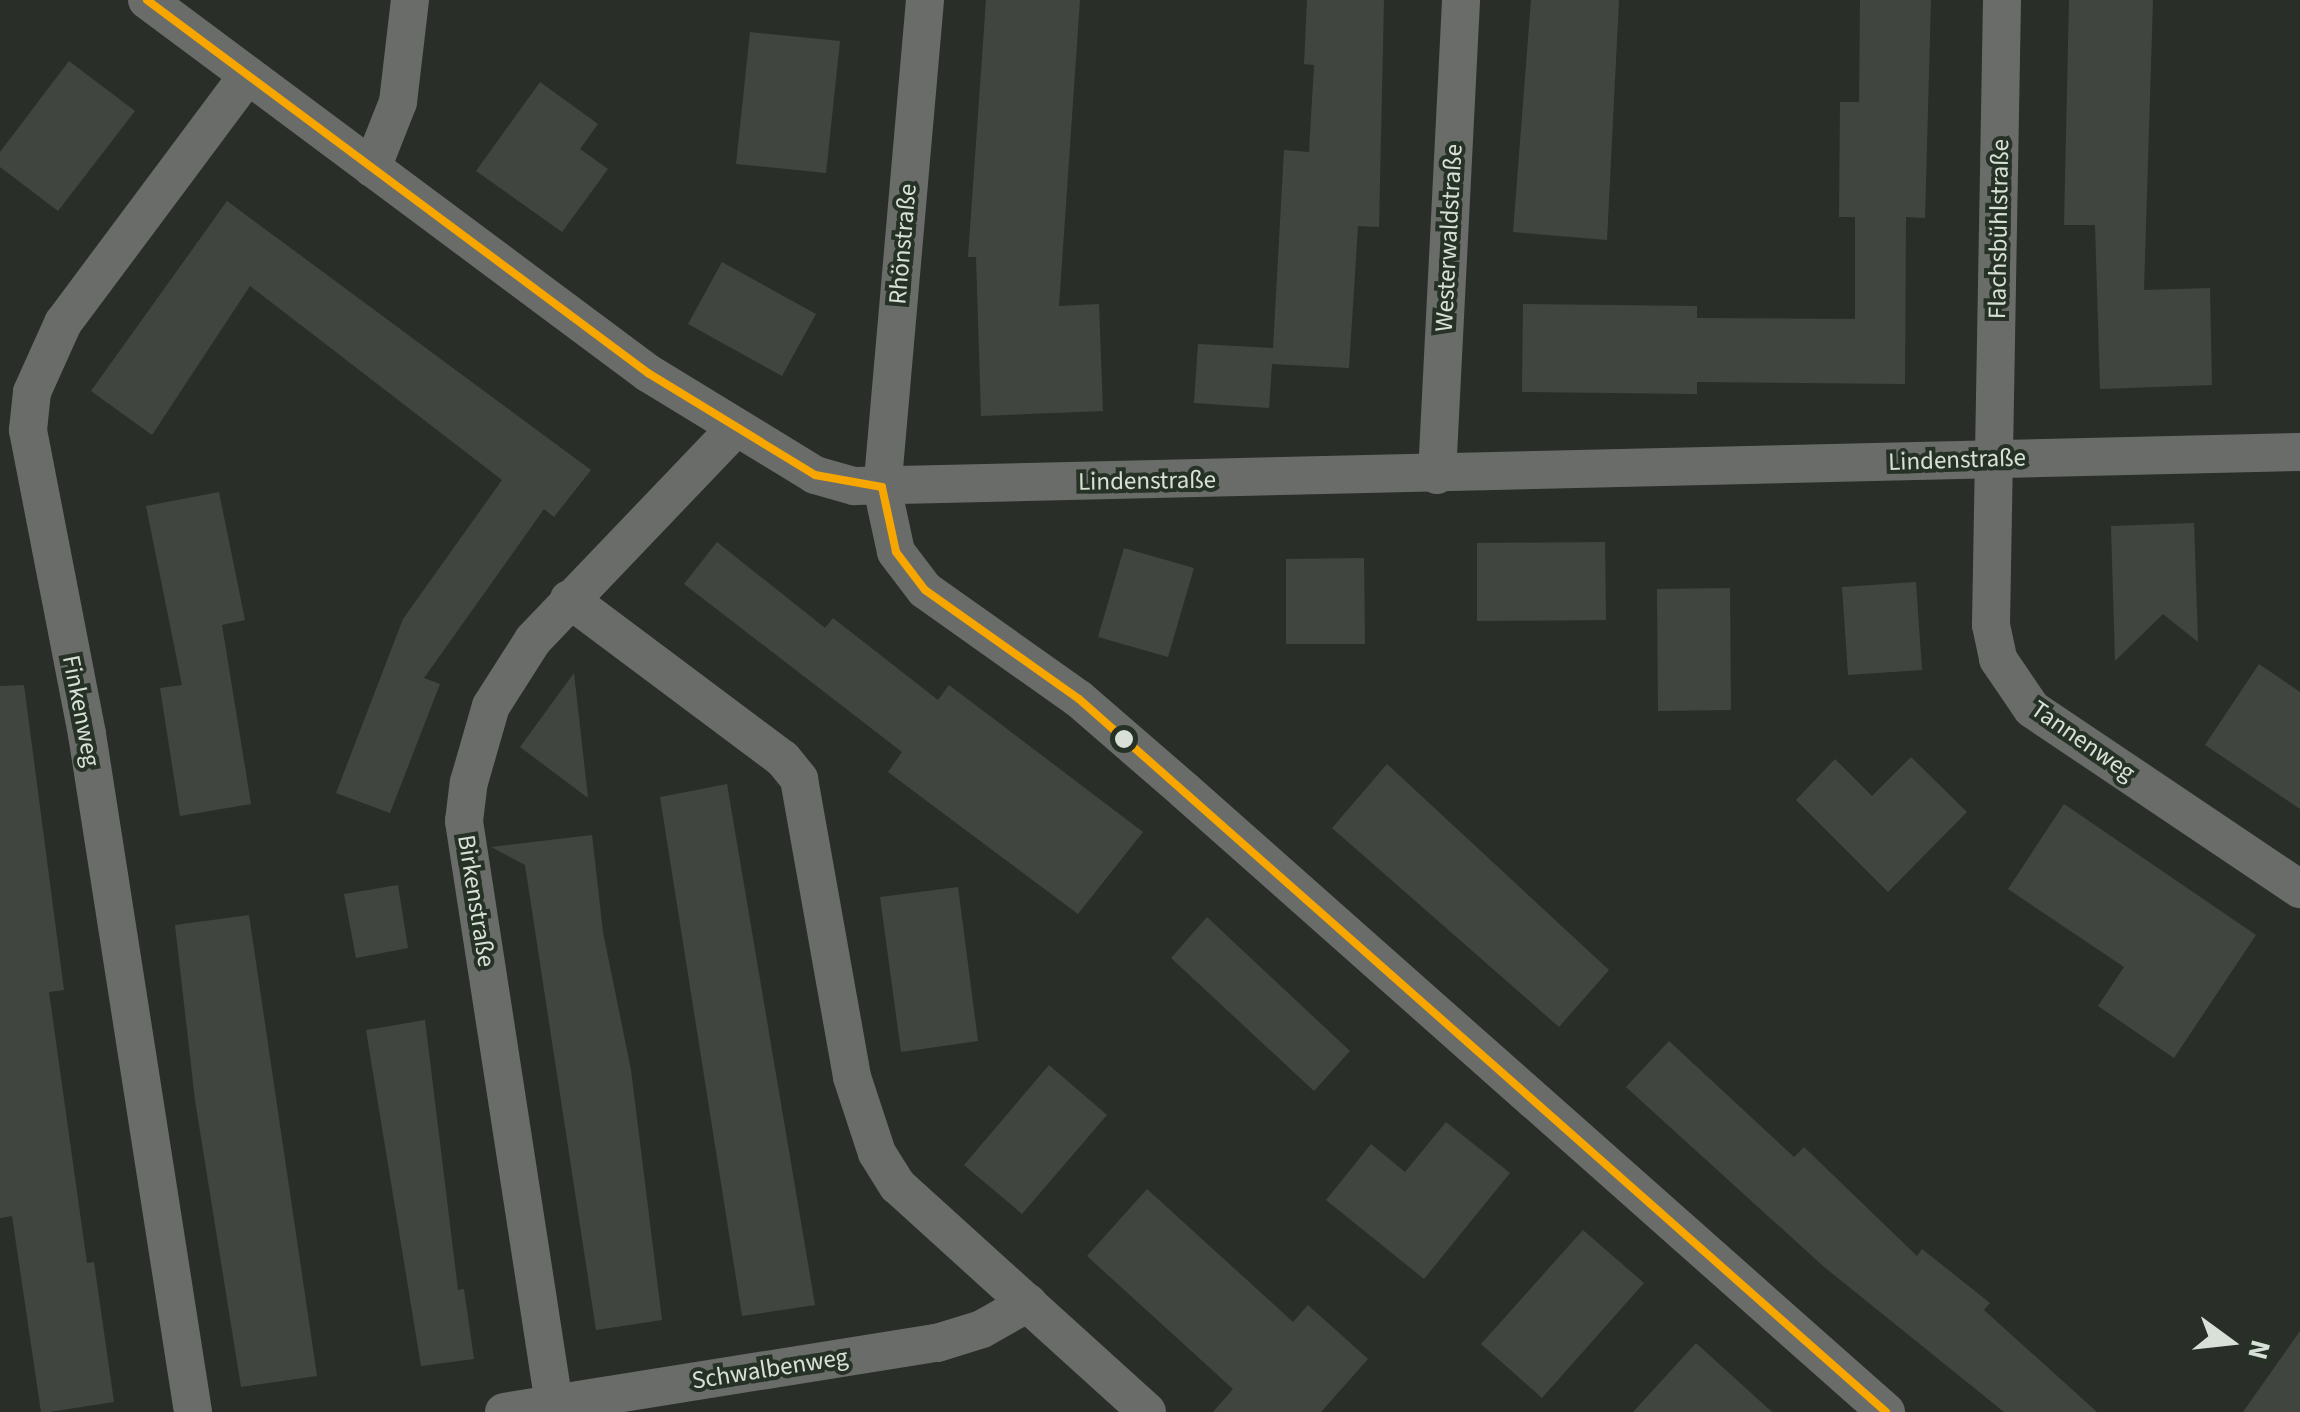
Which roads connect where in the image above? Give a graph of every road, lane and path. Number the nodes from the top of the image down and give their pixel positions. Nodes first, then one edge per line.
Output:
1 (148, 0) edge
2 (410, 0) edge
3 (925, 0) edge
4 (1461, 0) edge
5 (2002, 0) edge
6 (248, 75) junction
7 (372, 168) junction
8 (734, 430) junction
9 (2300, 452) edge
10 (1994, 459) junction
11 (1437, 475) junction
12 (882, 487) junction
13 (569, 599) junction
14 (2300, 889) edge
15 (1028, 1303) junction
16 (554, 1404) junction
17 (1883, 1411) edge
18 (193, 1412) edge
19 (504, 1412) edge
20 (1147, 1412) edge

1 - 6 street, Lindenstraße
2 - 7 street
3 - 12 street, Rhönstraße
4 - 11 street, Westerwaldstraße
5 - 10 street, Flachsbühlstraße
6 - 7 street, Lindenstraße
6 - 18 street, Finkenweg
7 - 8 street, Lindenstraße
8 - 12 street, Lindenstraße
8 - 13 street, Birkenstraße
9 - 10 street, Lindenstraße
10 - 11 street, Lindenstraße
10 - 14 street, Tannenweg
11 - 12 street, Lindenstraße
12 - 17 street, Rhönstraße
13 - 15 street
13 - 16 street, Birkenstraße
15 - 16 street, Schwalbenweg
15 - 20 street
16 - 19 street, Schwalbenweg

